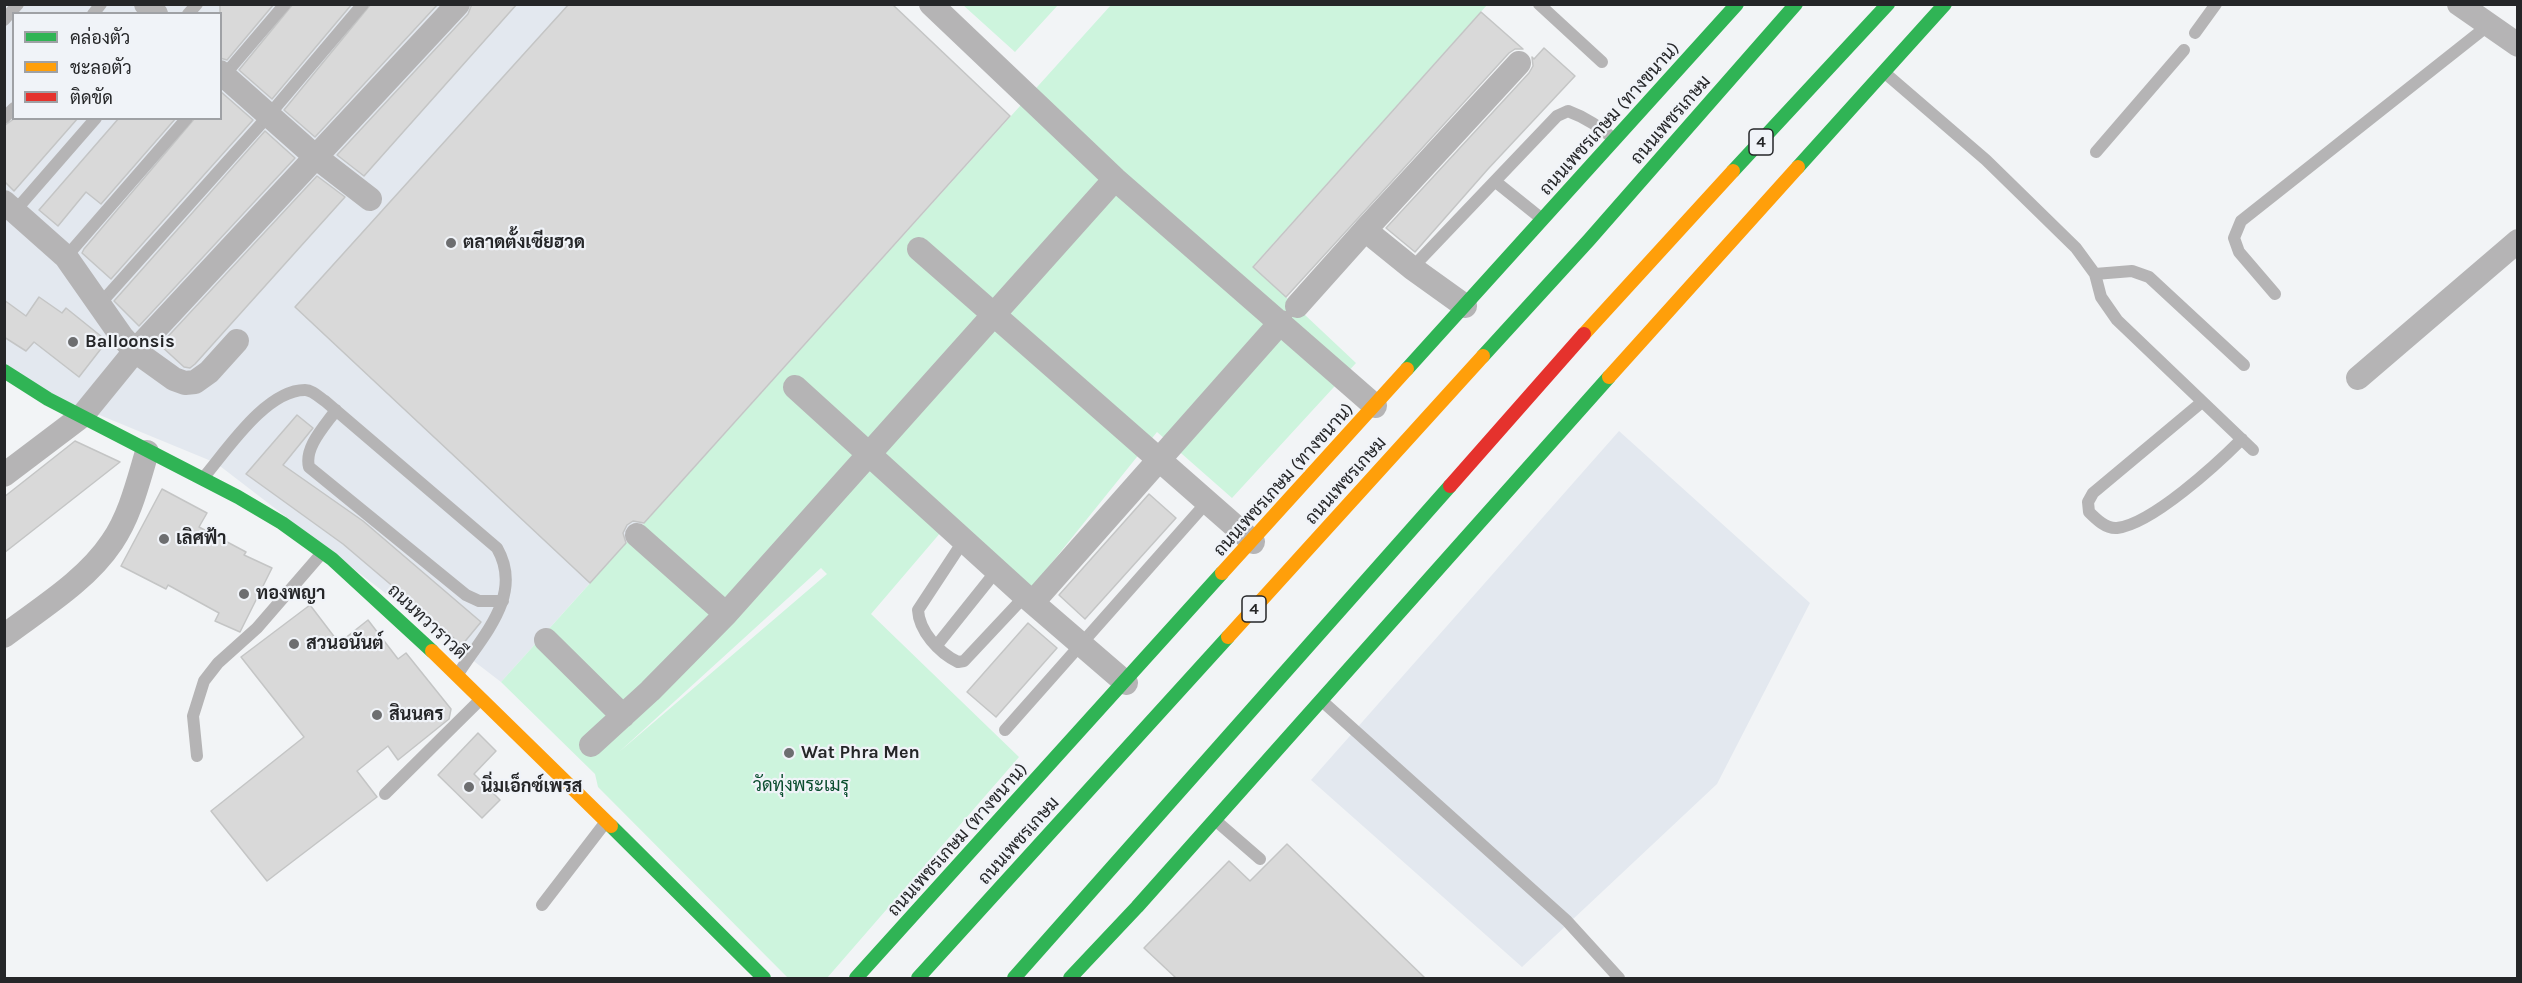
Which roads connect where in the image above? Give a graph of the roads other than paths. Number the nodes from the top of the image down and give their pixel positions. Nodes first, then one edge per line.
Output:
1 (18, 4) edge
2 (285, 4) edge
3 (363, 4) edge
4 (458, 4) edge
5 (931, 4) edge
6 (1539, 4) edge
7 (1737, 4) edge
8 (1796, 4) edge
9 (1888, 4) edge
10 (1945, 4) edge
11 (2216, 4) edge
12 (2479, 12) edge
13 (4, 20) edge
14 (2195, 33) dead end
15 (2517, 45) edge
16 (2184, 50) dead end
17 (1602, 62) dead end
18 (1518, 63) dead end
19 (1884, 72) junction
20 (222, 76) edge
21 (269, 115) junction
22 (94, 120) edge
23 (185, 120) edge
24 (1615, 140) junction
25 (2096, 152) dead end
26 (316, 158) junction
27 (1115, 178) junction
28 (1496, 182) junction
29 (370, 199) dead end
30 (10, 206) edge
31 (1543, 220) junction
32 (1365, 230) junction
33 (2517, 241) edge
34 (919, 249) dead end
35 (66, 257) junction
36 (1412, 268) junction
37 (2095, 274) junction
38 (2274, 294) dead end
39 (99, 305) junction
40 (1465, 306) junction
41 (1289, 314) junction
42 (994, 315) junction
43 (237, 341) dead end
44 (135, 351) junction
45 (2244, 365) dead end
46 (4, 371) edge
47 (2358, 378) dead end
48 (795, 387) dead end
49 (2202, 402) junction
50 (1375, 406) junction
51 (336, 410) junction
52 (82, 416) junction
53 (2242, 439) junction
54 (2253, 450) dead end
55 (147, 452) junction
56 (869, 454) junction
57 (1159, 460) junction
58 (4, 475) edge
59 (202, 479) junction
60 (1207, 502) junction
61 (637, 536) dead end
62 (964, 540) junction
63 (1253, 542) junction
64 (323, 552) junction
65 (997, 570) junction
66 (1029, 599) junction
67 (503, 601) junction
68 (726, 614) junction
69 (4, 636) edge
70 (546, 640) dead end
71 (938, 645) junction
72 (1082, 645) junction
73 (457, 675) junction
74 (1126, 683) junction
75 (482, 698) junction
76 (1321, 700) junction
77 (623, 716) junction
78 (1005, 730) dead end
79 (591, 745) dead end
80 (197, 756) dead end
81 (385, 794) dead end
82 (1214, 820) junction
83 (606, 822) junction
84 (1260, 860) dead end
85 (542, 905) dead end
86 (764, 978) edge
87 (856, 978) edge
88 (918, 978) edge
89 (1014, 978) edge
90 (1070, 978) edge
91 (1619, 978) edge

1 - 13 lane
2 - 20 lane
3 - 21 lane
4 - 26 street
5 - 27 street
6 - 17 lane
7 - 24 main road, ถนนเพชรเกษม (ทางขนาน)
8 - 88 main road, ถนนเพชรเกษม / 4
9 - 89 main road, 4
10 - 19 main road, 4
11 - 14 lane
12 - 15 street
12 - 38 lane
16 - 25 lane
18 - 32 street
19 - 37 lane
19 - 76 main road, 4
20 - 21 street
21 - 26 street
21 - 39 lane
22 - 30 lane
23 - 35 lane
24 - 28 lane
24 - 31 main road, ถนนเพชรเกษม (ทางขนาน)
26 - 29 street
26 - 44 street
27 - 41 street
27 - 42 street
28 - 31 lane
28 - 36 lane
30 - 35 street
31 - 40 main road, ถนนเพชรเกษม (ทางขนาน)
32 - 36 street
32 - 41 street
33 - 47 street
34 - 42 street
35 - 39 street
36 - 40 street
37 - 45 lane
37 - 49 lane
39 - 44 street
40 - 50 main road, ถนนเพชรเกษม (ทางขนาน)
41 - 50 street
41 - 57 street
42 - 56 street
42 - 57 street
43 - 44 street
44 - 52 street
46 - 52 main road, ถนนทวาราวดี
48 - 56 street
49 - 53 lane
49 - 53 lane
50 - 63 main road, ถนนเพชรเกษม (ทางขนาน)
51 - 59 lane
51 - 67 lane
51 - 67 lane
52 - 55 main road, ถนนทวาราวดี
52 - 58 street
53 - 54 lane
55 - 59 main road, ถนนทวาราวดี
55 - 69 street
56 - 62 street
56 - 68 street
57 - 60 street
57 - 66 street
59 - 64 main road, ถนนทวาราวดี
60 - 63 street
60 - 72 lane
61 - 68 street
62 - 65 street
62 - 71 lane
63 - 74 main road, ถนนเพชรเกษม (ทางขนาน)
64 - 73 main road, ถนนทวาราวดี
64 - 80 lane
65 - 66 street
65 - 71 lane
66 - 71 lane
66 - 72 street
67 - 73 lane
68 - 77 street
70 - 77 street
72 - 74 street
72 - 78 lane
73 - 75 main road, ถนนทวาราวดี
74 - 87 main road, ถนนเพชรเกษม (ทางขนาน)
75 - 81 lane
75 - 83 main road, ถนนทวาราวดี
76 - 82 main road, 4
76 - 91 lane
77 - 79 street
82 - 84 lane
82 - 90 main road, 4
83 - 85 lane
83 - 86 main road, ถนนทวาราวดี

